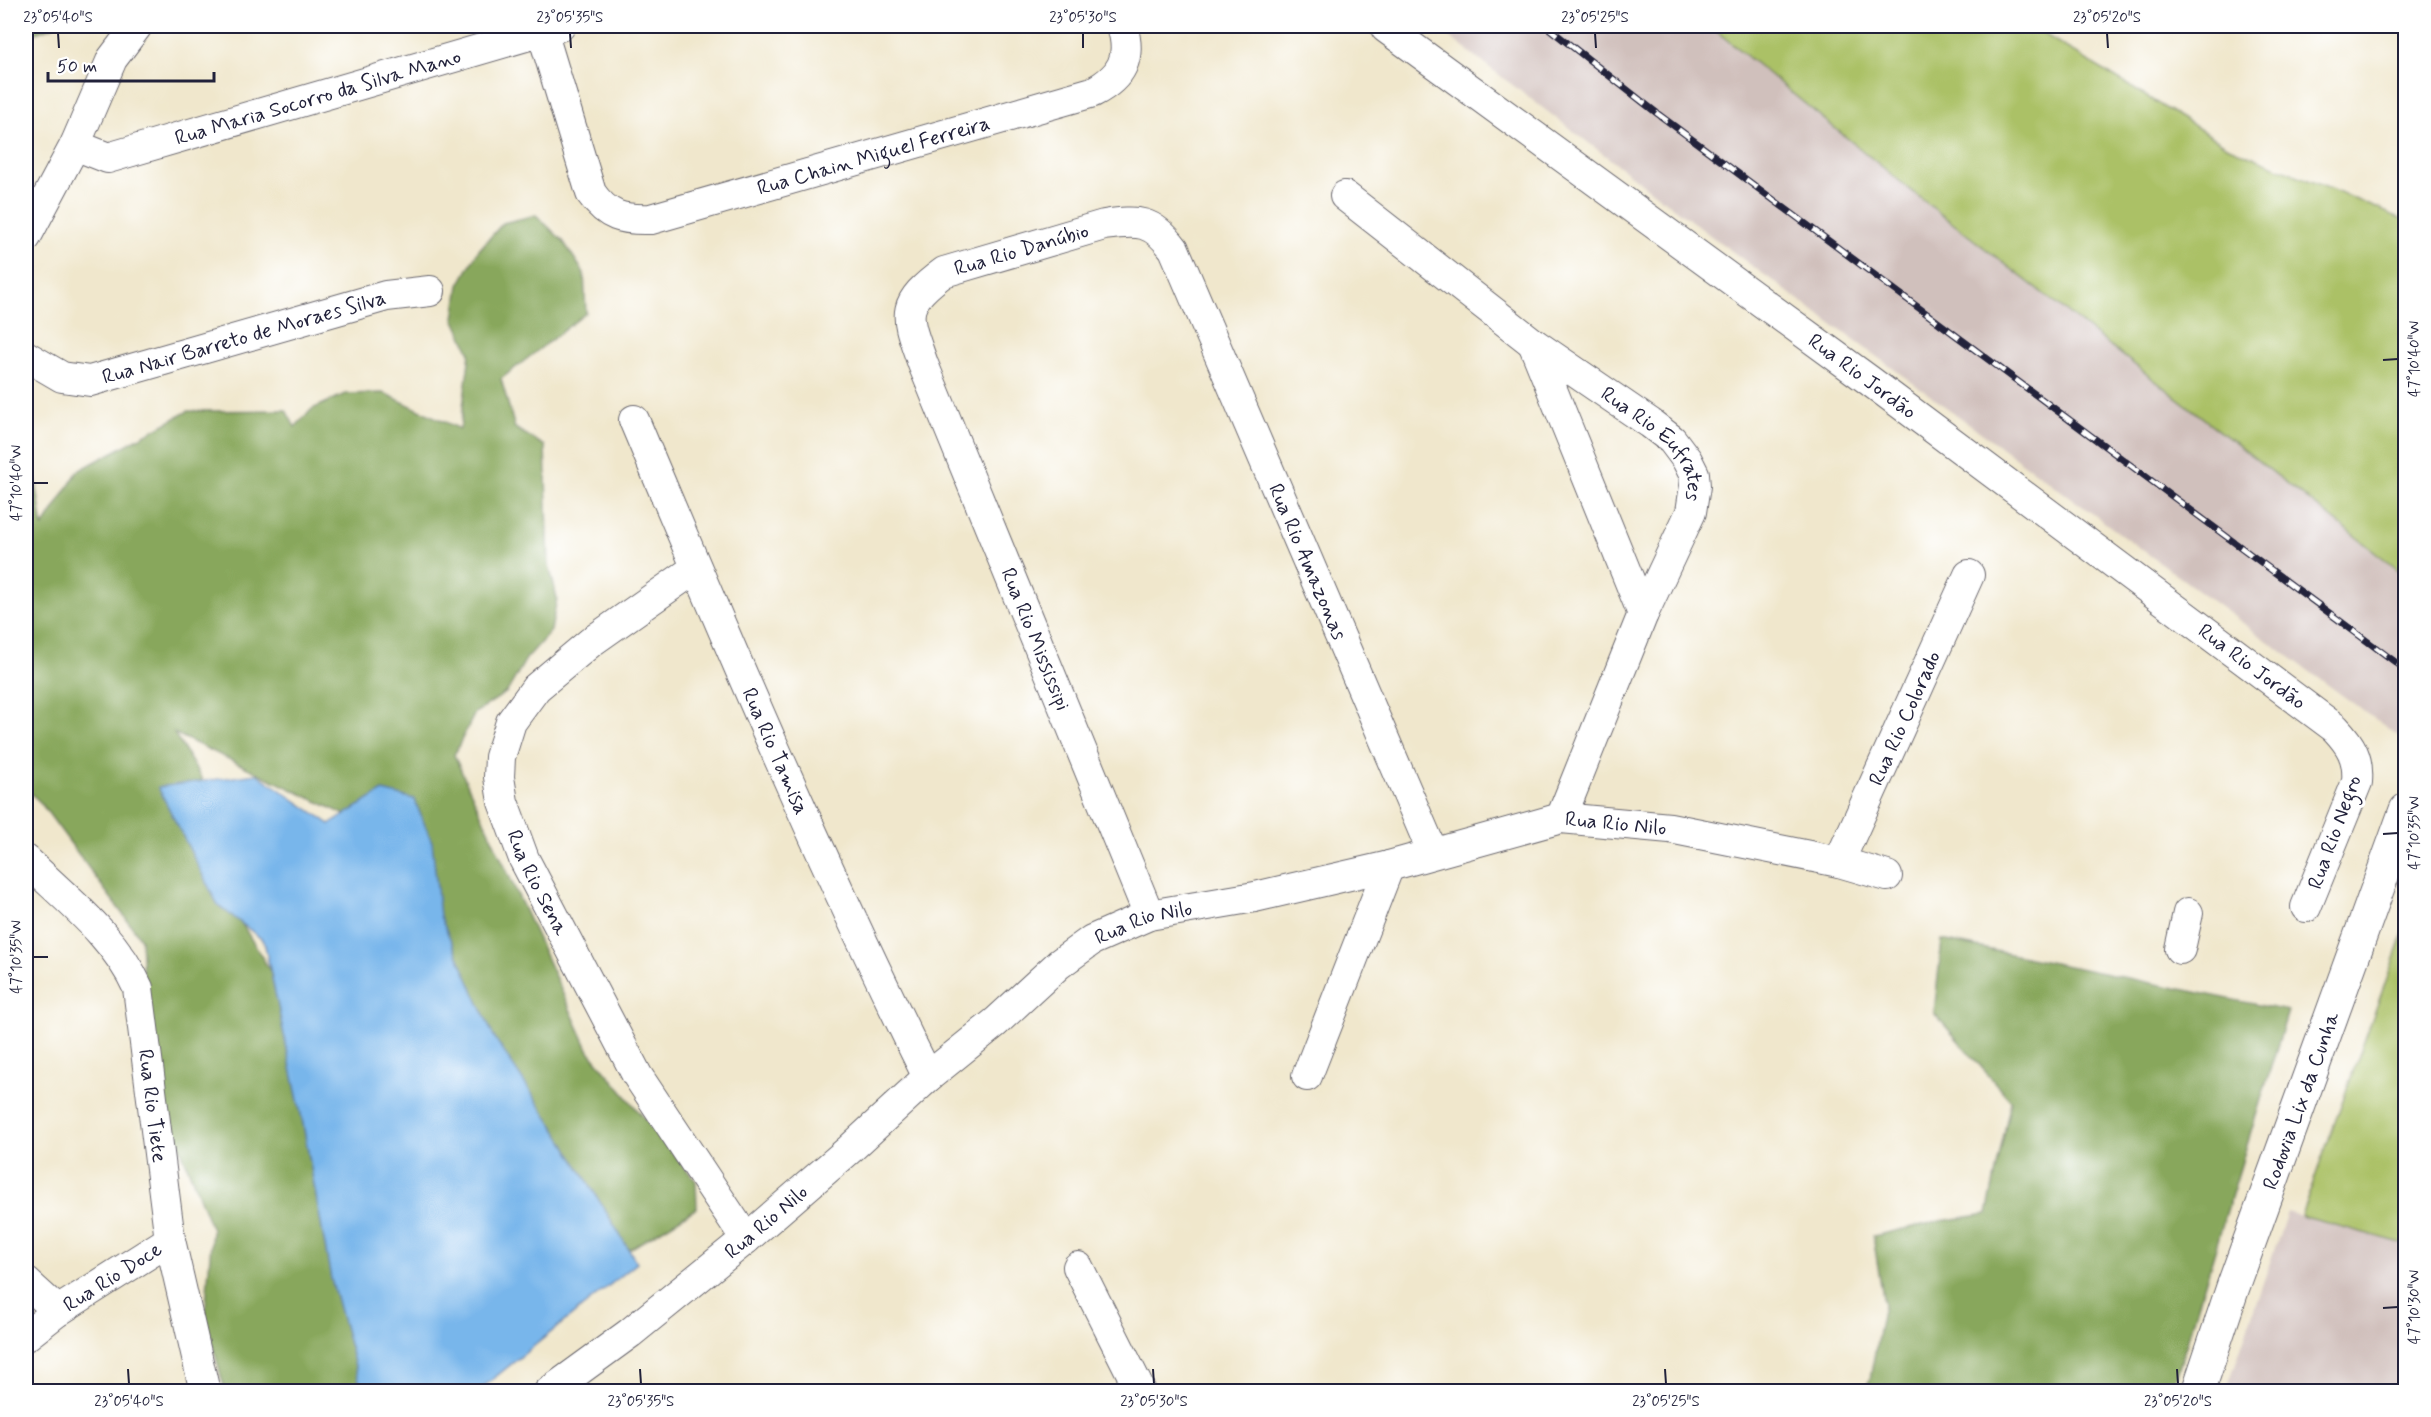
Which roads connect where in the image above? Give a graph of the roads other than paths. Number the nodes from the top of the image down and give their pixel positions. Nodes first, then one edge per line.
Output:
1 (137, 26) edge
2 (1122, 26) edge
3 (551, 28) edge
4 (1386, 28) dead end
5 (75, 145) junction
6 (1345, 196) dead end
7 (26, 237) edge
8 (1184, 271) joint
9 (430, 291) dead end
10 (1533, 343) junction
11 (26, 356) edge
12 (923, 364) joint
13 (634, 420) dead end
14 (696, 568) junction
15 (1969, 575) dead end
16 (1643, 614) junction
17 (2335, 728) joint
18 (2406, 810) edge
19 (1561, 818) junction
20 (1433, 853) junction
21 (26, 860) edge
22 (1839, 862) junction
23 (1389, 866) junction
24 (1887, 876) dead end
25 (2306, 907) dead end
26 (2188, 913) dead end
27 (1149, 915) junction
28 (2180, 949) dead end
29 (1307, 1076) dead end
30 (928, 1077) junction
31 (746, 1239) junction
32 (170, 1240) junction
33 (1078, 1267) dead end
34 (26, 1282) edge
35 (58, 1311) junction
36 (26, 1336) edge
37 (205, 1392) edge
38 (549, 1392) edge
39 (1141, 1392) edge
40 (2198, 1392) edge

1 - 5 street
2 - 3 street, Rua Chain Miguel Ferreira
3 - 5 street, Rua Maria Socorro da Silva Mano
4 - 17 street, Rua Rio Jordão
5 - 7 street
6 - 10 street, Rua Rio Eufrates
8 - 12 street, Rua Rio Danúbio
8 - 20 street, Rua Rio Amazonas
9 - 11 street, Rua Nair Barreto de Moraes Silva
10 - 16 street, Rua Rio Eufrates
10 - 16 street, Rua Rio Eufrates
12 - 27 street, Rua Rio Mississipi
13 - 14 street, Rua Rio Tamisa
14 - 30 street, Rua Rio Tamisa
14 - 31 street, Rua Rio Sena
15 - 22 street, Rua Rio Colorado
16 - 19 street, Rua Rio Eufrates
17 - 25 street, Rua Rio Negro
18 - 40 main road, Rodovia Lix da Cunha
19 - 20 street, Rua Rio Nilo
19 - 22 street, Rua Rio Nilo
20 - 23 street, Rua Rio Nilo
21 - 32 street, Rua Rio Tiete
22 - 24 street, Rua Rio Nilo
23 - 27 street, Rua Rio Nilo
23 - 29 street
26 - 28 street
27 - 30 street, Rua Rio Nilo
30 - 31 street, Rua Rio Nilo
31 - 38 street, Rua Rio Nilo
32 - 35 street, Rua Rio Doce
32 - 37 street, Rua Rio Tiete
33 - 39 street
34 - 35 street
35 - 36 street, Rua Rio Doce

